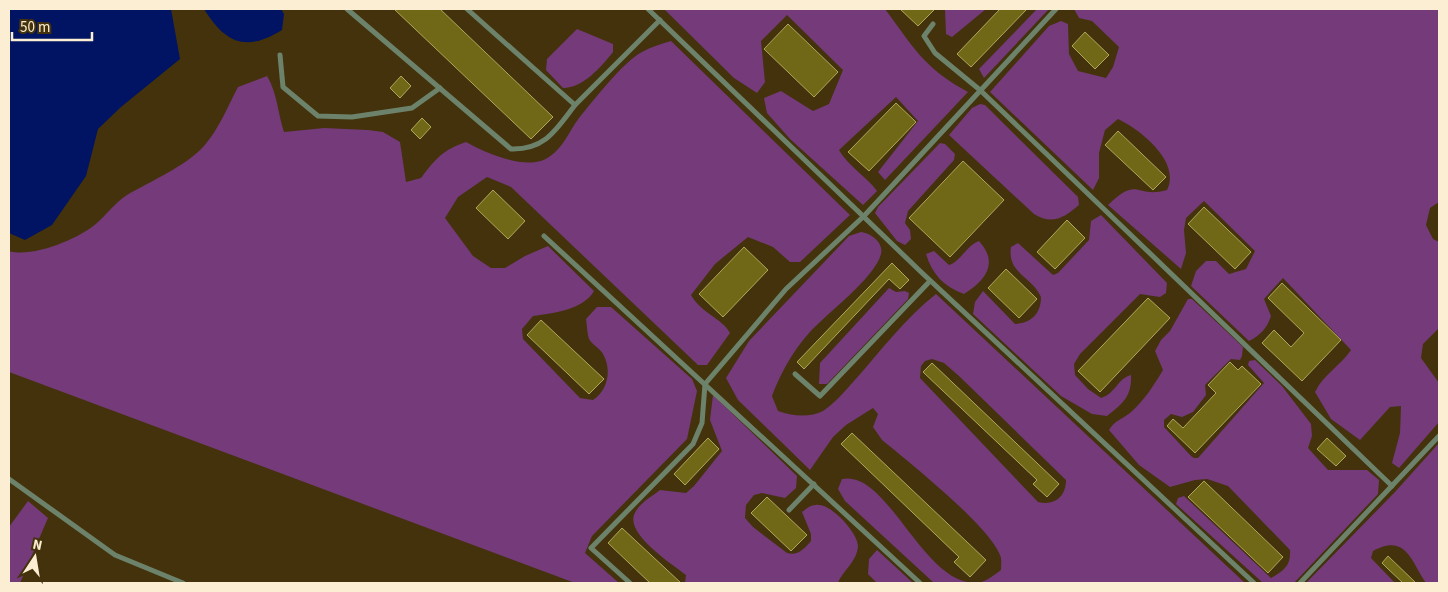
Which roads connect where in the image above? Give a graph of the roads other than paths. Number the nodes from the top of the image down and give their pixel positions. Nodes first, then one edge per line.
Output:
1 (346, 9) edge
2 (467, 9) edge
3 (648, 9) edge
4 (1056, 9) edge
5 (660, 20) junction
6 (933, 24) dead end
7 (280, 55) dead end
8 (440, 88) junction
9 (980, 90) junction
10 (574, 105) junction
11 (864, 216) junction
12 (544, 236) dead end
13 (930, 281) junction
14 (795, 374) dead end
15 (705, 384) junction
16 (1439, 436) edge
17 (9, 479) edge
18 (814, 484) junction
19 (1392, 486) junction
20 (790, 510) dead end
21 (183, 583) edge
22 (630, 583) edge
23 (920, 583) edge
24 (1254, 583) edge
25 (1300, 583) edge

1 - 8 lane
2 - 10 lane
3 - 5 lane
4 - 9 lane
5 - 10 lane
5 - 11 lane
6 - 9 lane
7 - 8 lane
8 - 10 lane
9 - 11 lane
9 - 19 lane
11 - 13 lane
11 - 15 lane
12 - 15 lane
13 - 14 lane
13 - 24 lane
15 - 18 lane
15 - 22 lane
16 - 19 lane
17 - 21 lane
18 - 20 lane
18 - 23 lane
19 - 25 lane

